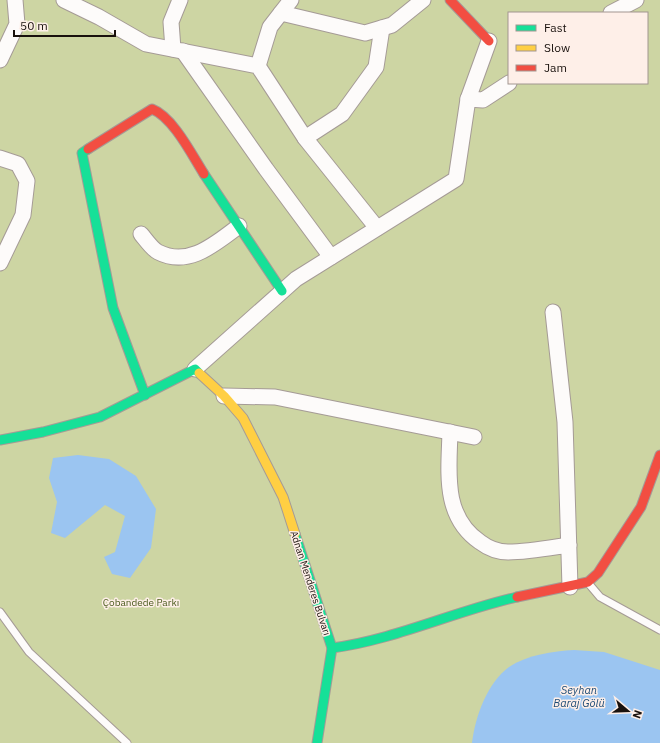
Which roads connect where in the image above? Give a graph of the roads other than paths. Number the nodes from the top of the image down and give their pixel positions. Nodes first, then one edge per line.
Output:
1 (14, 0) edge
2 (64, 0) edge
3 (180, 0) edge
4 (291, 0) edge
5 (423, 0) edge
6 (450, 0) edge
7 (636, 0) edge
8 (613, 12) edge
9 (281, 13) junction
10 (382, 28) junction
11 (489, 41) joint
12 (178, 50) junction
13 (0, 60) edge
14 (258, 66) junction
15 (508, 84) edge
16 (468, 99) junction
17 (304, 138) junction
18 (0, 158) edge
19 (239, 226) junction
20 (377, 228) junction
21 (141, 234) dead end
22 (331, 257) junction
23 (0, 263) edge
24 (282, 291) junction
25 (553, 312) dead end
26 (195, 369) junction
27 (145, 395) junction
28 (224, 396) junction
29 (450, 432) junction
30 (474, 437) dead end
31 (0, 440) edge
32 (660, 455) edge
33 (569, 545) junction
34 (588, 582) junction
35 (570, 587) junction
36 (0, 612) edge
37 (660, 630) edge
38 (332, 648) junction
39 (127, 743) edge
40 (317, 743) edge

1 - 13 street
2 - 12 street
3 - 12 street
4 - 9 street
5 - 10 street
6 - 11 street
7 - 8 street
9 - 10 street
9 - 14 street
10 - 17 street
11 - 16 street
12 - 14 street
12 - 22 street
14 - 17 street
15 - 16 street
16 - 20 street
17 - 20 street
18 - 23 street
19 - 21 street
19 - 24 street
19 - 27 street
20 - 22 street
22 - 24 street
24 - 26 street
25 - 33 street
26 - 27 street
26 - 28 street, Adnan Menderes Bulvarı
27 - 31 street
28 - 29 street
28 - 38 street, Adnan Menderes Bulvarı
29 - 30 street
29 - 33 street
32 - 34 street
33 - 35 street
34 - 35 street, Adnan Menderes Bulvarı
34 - 37 lane
35 - 38 street, Adnan Menderes Bulvarı
36 - 39 lane
38 - 40 street

